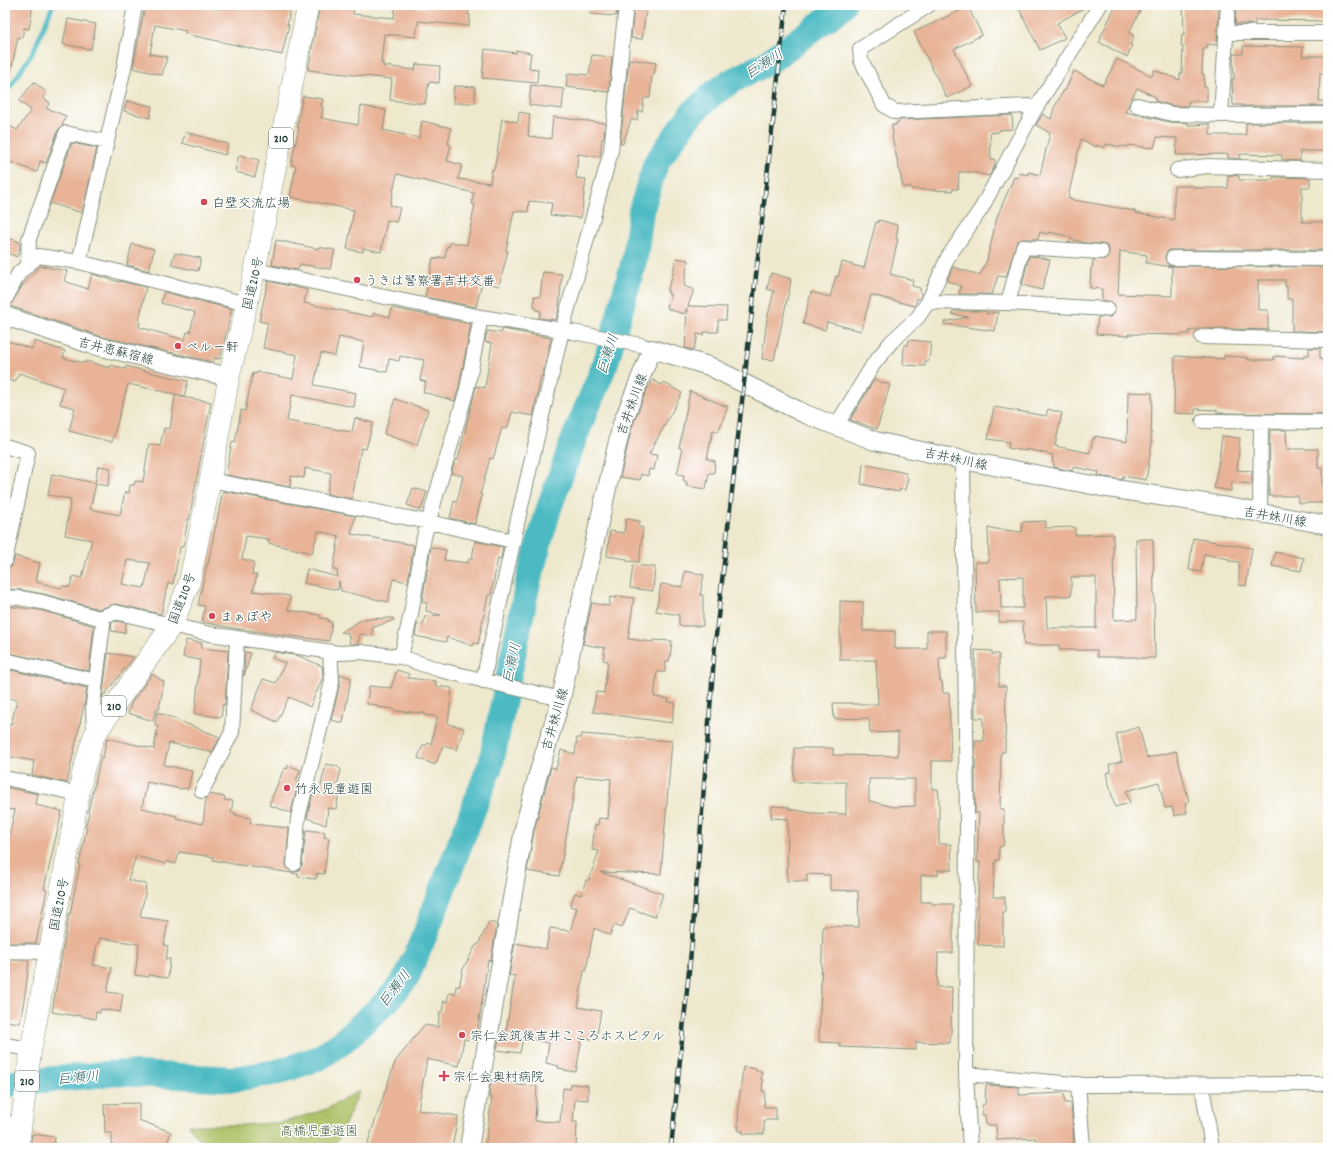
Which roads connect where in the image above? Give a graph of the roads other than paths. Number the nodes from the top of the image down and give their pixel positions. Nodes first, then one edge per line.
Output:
1 (135, 5) edge
2 (308, 5) edge
3 (626, 5) edge
4 (929, 5) edge
5 (1100, 5) edge
6 (1228, 5) edge
7 (1226, 33) junction
8 (1328, 33) edge
9 (1137, 105) dead end
10 (1034, 111) junction
11 (1328, 114) edge
12 (1221, 115) junction
13 (107, 142) junction
14 (1177, 170) dead end
15 (1328, 170) edge
16 (1101, 252) dead end
17 (1173, 258) dead end
18 (1328, 259) edge
19 (79, 262) junction
20 (28, 265) junction
21 (255, 270) junction
22 (5, 300) edge
23 (928, 302) junction
24 (1008, 303) junction
25 (247, 304) junction
26 (1107, 309) dead end
27 (5, 316) edge
28 (481, 317) junction
29 (566, 331) junction
30 (1202, 337) dead end
31 (1328, 340) edge
32 (646, 347) junction
33 (229, 376) junction
34 (1203, 421) dead end
35 (1261, 422) junction
36 (1328, 422) edge
37 (836, 426) junction
38 (5, 446) edge
39 (963, 460) junction
40 (210, 480) junction
41 (1260, 513) junction
42 (429, 522) junction
43 (1328, 525) edge
44 (513, 541) junction
45 (5, 561) edge
46 (5, 597) edge
47 (104, 616) junction
48 (172, 625) junction
49 (237, 638) junction
50 (330, 652) junction
51 (401, 657) junction
52 (5, 660) edge
53 (96, 681) junction
54 (485, 681) junction
55 (557, 698) junction
56 (94, 736) junction
57 (5, 778) edge
58 (202, 791) dead end
59 (80, 794) junction
60 (294, 864) dead end
61 (5, 951) edge
62 (49, 952) junction
63 (5, 1045) edge
64 (31, 1049) junction
65 (966, 1074) junction
66 (1078, 1084) junction
67 (1328, 1084) edge
68 (1202, 1085) junction
69 (16, 1120) edge
70 (18, 1148) edge
71 (469, 1148) edge
72 (970, 1148) edge
73 (1083, 1148) edge
74 (1212, 1148) edge

1 - 13 street
2 - 21 highway, 国道210号 / 210
3 - 29 street
4 - 10 street
5 - 10 street
6 - 7 street
7 - 8 street
7 - 12 street
9 - 12 street
10 - 23 street
11 - 12 street
13 - 19 street
13 - 20 street
14 - 15 street
16 - 24 street
17 - 18 street
19 - 20 street
19 - 25 street
20 - 22 street
21 - 25 highway, 国道210号 / 210
21 - 28 street
23 - 24 street
23 - 37 street
24 - 26 street
25 - 33 highway, 国道210号 / 210
27 - 33 main road, 吉井恵蘇宿線
28 - 29 street
28 - 42 street
29 - 32 street
29 - 44 street
30 - 31 street
32 - 37 main road, 吉井妹川線
32 - 55 main road, 吉井妹川線
33 - 40 highway, 国道210号 / 210
34 - 35 street
35 - 36 street
35 - 41 street
37 - 39 main road, 吉井妹川線
38 - 45 street
39 - 41 main road, 吉井妹川線
39 - 65 street
40 - 42 street
40 - 48 highway, 国道210号 / 210
41 - 43 main road, 吉井妹川線
42 - 44 street
42 - 51 street
44 - 54 street
46 - 47 street
47 - 48 street
47 - 53 street
48 - 49 street
48 - 56 highway, 国道210号 / 210
49 - 50 street
49 - 58 street
50 - 51 street
50 - 60 street
51 - 54 street
52 - 53 street
53 - 56 street
54 - 55 street
55 - 71 main road, 吉井妹川線
56 - 59 highway, 国道210号 / 210
57 - 59 street
59 - 62 highway, 国道210号 / 210
61 - 62 street
62 - 64 highway, 国道210号 / 210
63 - 64 street
64 - 69 highway, 国道210号 / 210
65 - 66 street
65 - 72 street
66 - 68 street
66 - 73 street
67 - 68 street
68 - 74 street
69 - 70 highway, 国道210号 / 210

